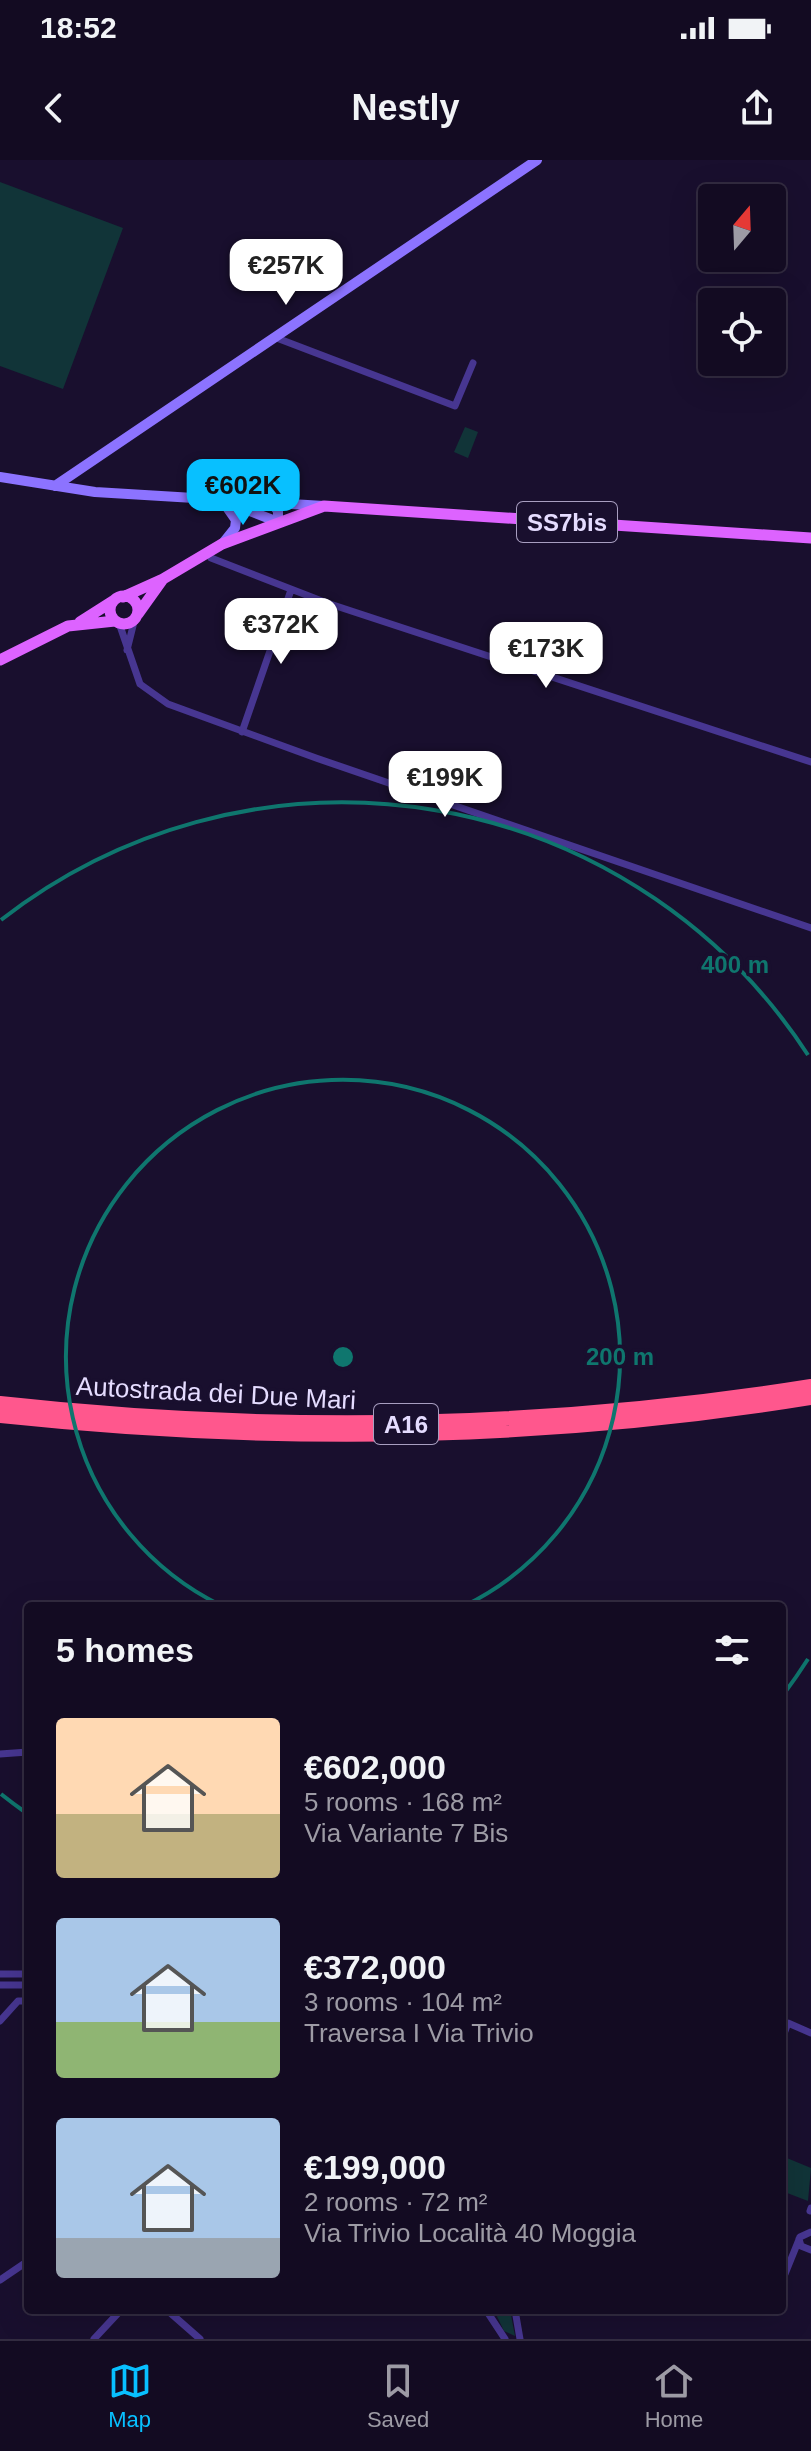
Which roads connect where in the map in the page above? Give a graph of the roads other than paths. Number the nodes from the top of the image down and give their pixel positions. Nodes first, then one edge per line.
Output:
1 (537, 160) edge
2 (272, 337) junction
3 (473, 363) dead end
4 (0, 477) edge
5 (55, 486) junction
6 (220, 499) junction
7 (271, 502) junction
8 (324, 506) junction
9 (278, 522) junction
10 (811, 538) edge
11 (222, 544) junction
12 (211, 558) dead end
13 (163, 579) junction
14 (291, 590) junction
15 (118, 598) junction
16 (136, 616) junction
17 (117, 622) junction
18 (79, 623) junction
19 (127, 652) junction
20 (0, 660) edge
21 (242, 732) junction
22 (811, 762) edge
23 (811, 928) edge
24 (811, 1386) edge
25 (811, 1398) edge
26 (0, 1403) edge
27 (0, 1416) edge
28 (24, 1752) edge
29 (0, 1754) edge
30 (0, 1974) edge
31 (24, 1974) edge
32 (0, 1985) edge
33 (24, 1985) edge
34 (24, 2001) edge
35 (0, 2021) edge
36 (786, 2028) edge
37 (811, 2033) edge
38 (811, 2232) edge
39 (800, 2237) junction
40 (811, 2250) edge
41 (24, 2264) edge
42 (786, 2272) edge
43 (0, 2280) edge
44 (117, 2314) edge
45 (172, 2314) edge
46 (489, 2314) edge
47 (516, 2314) edge
48 (94, 2339) edge
49 (200, 2339) edge
50 (505, 2339) edge
51 (520, 2339) edge

1 - 2 street
2 - 3 street
2 - 5 street
4 - 5 street
5 - 6 street
6 - 7 street
6 - 9 street
6 - 11 street
7 - 8 street
7 - 9 street
8 - 9 main road, SS7bis
8 - 10 main road, SS7bis
9 - 11 main road, SS7bis
11 - 13 main road, SS7bis
12 - 14 street
13 - 15 main road, SS7bis
13 - 16 main road, SS7bis
14 - 21 street
14 - 22 street
15 - 16 main road
15 - 17 main road
15 - 18 main road, SS7bis
16 - 17 main road, SS7bis
16 - 19 street
17 - 18 main road, SS7bis
17 - 19 street
18 - 20 main road, SS7bis
19 - 21 street
21 - 23 street
24 - 26 highway, Autostrada dei Due Mari / A16
25 - 27 highway, Autostrada dei Due Mari / A16
28 - 29 street
30 - 31 street
32 - 33 street
34 - 35 street
36 - 37 street
38 - 39 street
39 - 40 street
39 - 42 street
41 - 43 street
44 - 48 street
45 - 49 street
46 - 50 street
47 - 51 street

